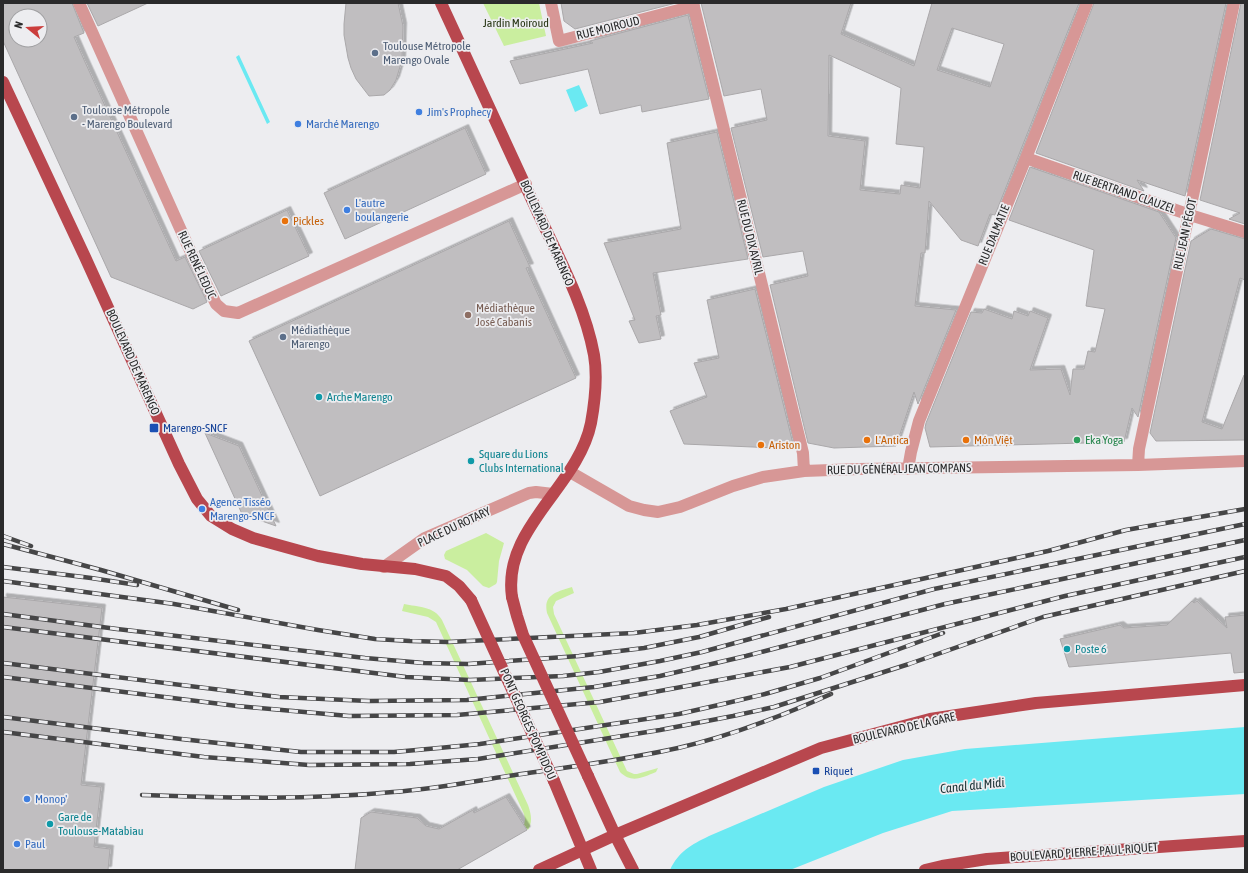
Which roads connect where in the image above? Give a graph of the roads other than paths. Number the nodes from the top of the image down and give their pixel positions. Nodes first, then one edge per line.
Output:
1 (79, 3) edge
2 (441, 3) edge
3 (551, 3) edge
4 (1087, 3) edge
5 (1234, 3) edge
6 (694, 5) edge
7 (3, 82) edge
8 (1026, 158) junction
9 (526, 184) junction
10 (1190, 215) junction
11 (1245, 232) edge
12 (1245, 461) edge
13 (1138, 465) junction
14 (908, 469) junction
15 (804, 471) junction
16 (570, 472) junction
17 (553, 494) junction
18 (384, 567) junction
19 (1245, 685) edge
20 (615, 835) junction
21 (1245, 841) edge
22 (583, 849) junction
23 (633, 869) edge
24 (539, 870) edge
25 (592, 870) edge
26 (925, 870) edge

1 - 9 street, RUE RENÉ LEDUC
2 - 9 main road, BOULEVARD DE MARENGO
3 - 6 street, RUE MOIROUD
4 - 8 street, RUE DALMATIE
5 - 10 street, RUE JEAN PÉGOT
6 - 15 street, RUE DU DIX AVRIL
7 - 18 main road, BOULEVARD DE MARENGO
8 - 10 street, RUE BERTRAND CLAUZEL
8 - 14 street, RUE DALMATIE
9 - 16 main road, BOULEVARD DE MARENGO
10 - 11 street, RUE BERTRAND CLAUZEL
10 - 13 street, RUE JEAN PÉGOT
12 - 13 street, RUE DU GÉNÉRAL JEAN COMPANS
13 - 14 street, RUE DU GÉNÉRAL JEAN COMPANS
14 - 15 street, RUE DU GÉNÉRAL JEAN COMPANS
15 - 16 street, RUE DU GÉNÉRAL JEAN COMPANS
16 - 17 main road, BOULEVARD DE MARENGO
17 - 18 street, PLACE DU ROTARY
17 - 20 main road, BOULEVARD DE MARENGO, bridge
18 - 22 main road, PONT GEORGES POMPIDOU, bridge
19 - 20 main road, BOULEVARD DE LA GARE
20 - 22 main road, BOULEVARD DE LA GARE
20 - 23 main road
21 - 26 main road, BOULEVARD PIERRE-PAUL-RIQUET
22 - 24 main road, BOULEVARD DE LA GARE
22 - 25 main road, PONT GEORGES POMPIDOU

